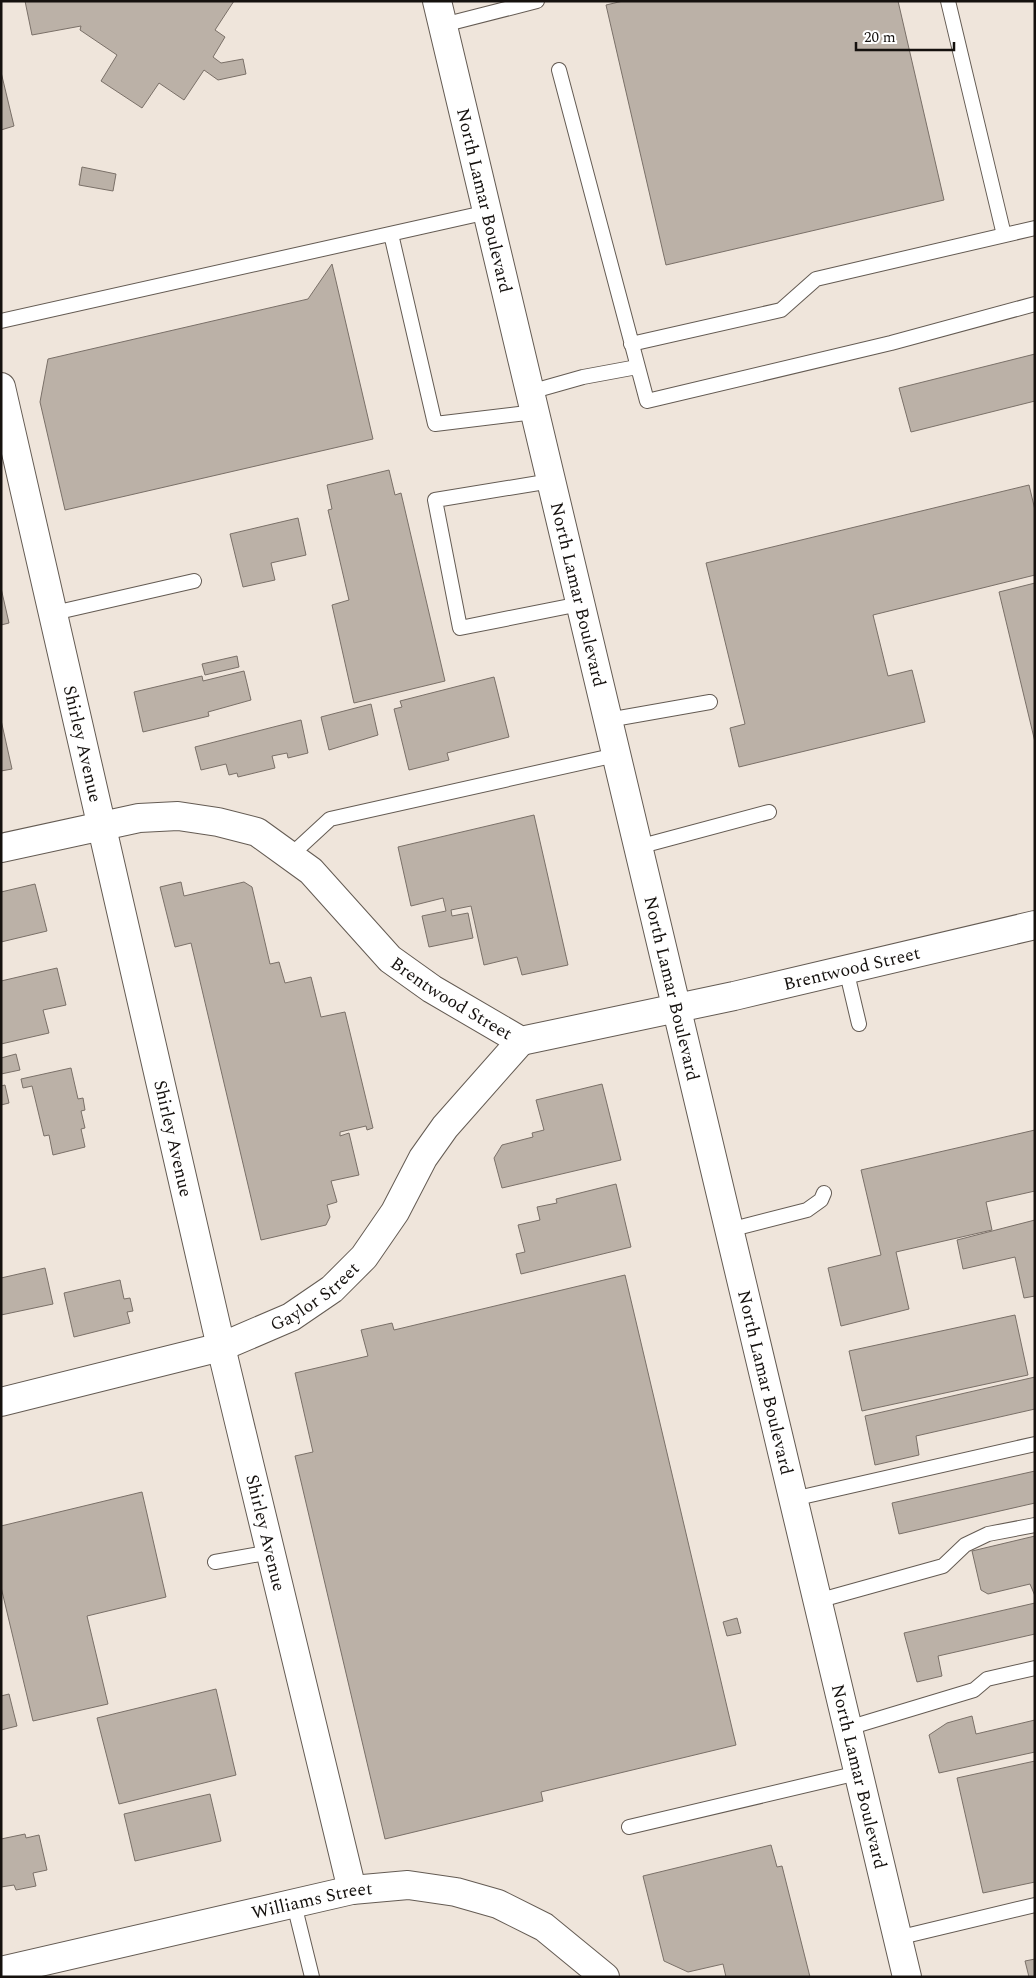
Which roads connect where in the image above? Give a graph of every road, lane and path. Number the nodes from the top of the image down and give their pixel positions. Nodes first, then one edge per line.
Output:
1 (537, 1) edge
2 (948, 1) edge
3 (440, 13) edge
4 (559, 70) dead end
5 (488, 212) junction
6 (1035, 228) edge
7 (391, 234) junction
8 (1004, 236) junction
9 (1035, 304) edge
10 (1, 321) edge
11 (631, 344) junction
12 (637, 367) junction
13 (1, 387) edge
14 (532, 402) junction
15 (551, 481) junction
16 (194, 581) dead end
17 (580, 604) junction
18 (54, 613) junction
19 (710, 702) dead end
20 (608, 720) junction
21 (616, 755) junction
22 (769, 812) dead end
23 (103, 825) junction
24 (638, 847) junction
25 (1, 848) edge
26 (291, 855) junction
27 (1035, 925) edge
28 (846, 969) junction
29 (676, 1008) junction
30 (859, 1024) dead end
31 (521, 1041) junction
32 (824, 1193) dead end
33 (729, 1230) junction
34 (221, 1347) junction
35 (1, 1402) edge
36 (1035, 1444) edge
37 (793, 1499) junction
38 (1035, 1525) edge
39 (271, 1552) junction
40 (215, 1562) dead end
41 (817, 1601) junction
42 (1035, 1668) edge
43 (848, 1728) junction
44 (858, 1773) junction
45 (629, 1827) dead end
46 (352, 1890) junction
47 (294, 1904) junction
48 (1035, 1905) edge
49 (897, 1938) junction
50 (1, 1971) edge
51 (312, 1977) edge
52 (604, 1977) edge
53 (907, 1977) edge

1 - 3 lane
2 - 8 lane
3 - 5 street, North Lamar Boulevard
4 - 11 lane
5 - 7 lane
5 - 14 street, North Lamar Boulevard
6 - 8 lane
7 - 10 lane
7 - 14 lane
8 - 11 lane
9 - 12 lane
11 - 12 lane
12 - 14 lane
13 - 18 street, Shirley Avenue
14 - 15 street, North Lamar Boulevard
15 - 17 street, North Lamar Boulevard
15 - 17 lane
16 - 18 lane
17 - 20 street, North Lamar Boulevard
18 - 23 street, Shirley Avenue
19 - 20 lane
20 - 21 street, North Lamar Boulevard
21 - 24 street, North Lamar Boulevard
21 - 26 lane
22 - 24 lane
23 - 25 street, Brentwood Street
23 - 26 street, Brentwood Street
23 - 34 street, Shirley Avenue
24 - 29 street, North Lamar Boulevard
26 - 31 street, Brentwood Street
27 - 28 street, Brentwood Street
28 - 29 street, Brentwood Street
28 - 30 lane
29 - 31 street, Brentwood Street
29 - 33 street, North Lamar Boulevard
31 - 34 street, Gaylor Street
32 - 33 lane
33 - 37 street, North Lamar Boulevard
34 - 35 street, Gaylor Street
34 - 39 street, Shirley Avenue
36 - 37 lane
37 - 41 street, North Lamar Boulevard
38 - 41 lane
39 - 40 lane
39 - 46 street, Shirley Avenue
41 - 43 street, North Lamar Boulevard
42 - 43 lane
43 - 44 street, North Lamar Boulevard
44 - 45 lane
44 - 49 street, North Lamar Boulevard
46 - 47 street, Williams Street
46 - 52 street, Williams Street
47 - 50 street, Williams Street
47 - 51 lane
48 - 49 lane
49 - 53 street, North Lamar Boulevard

